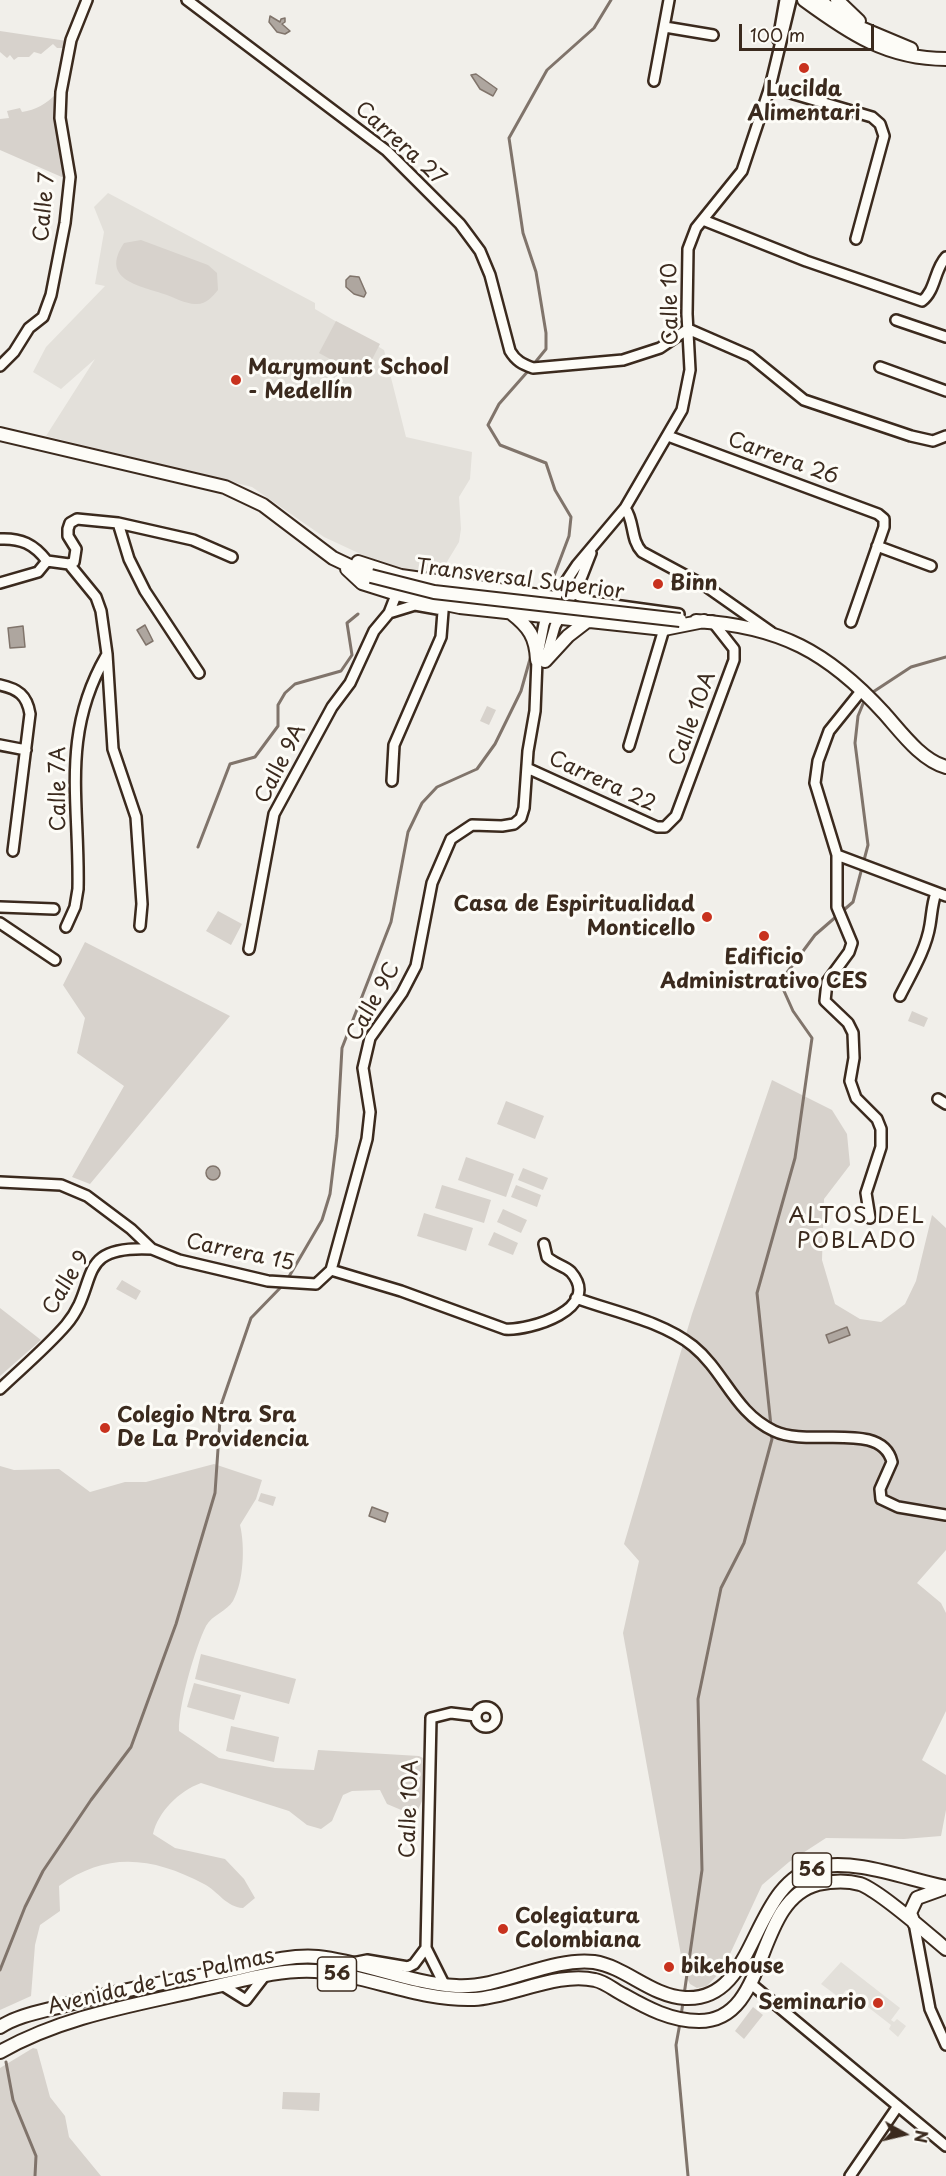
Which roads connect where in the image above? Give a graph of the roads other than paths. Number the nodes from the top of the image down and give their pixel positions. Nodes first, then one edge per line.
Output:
1 (87, 0) edge
2 (188, 0) edge
3 (669, 0) edge
4 (784, 0) edge
5 (791, 0) edge
6 (804, 0) edge
7 (819, 0) edge
8 (837, 0) edge
9 (665, 27) junction
10 (713, 35) dead end
11 (876, 36) junction
12 (777, 54) junction
13 (928, 58) junction
14 (946, 59) edge
15 (654, 81) dead end
16 (770, 87) junction
17 (703, 220) junction
18 (855, 239) dead end
19 (946, 257) edge
20 (896, 320) dead end
21 (688, 329) junction
22 (946, 337) edge
23 (0, 366) edge
24 (880, 367) dead end
25 (946, 391) edge
26 (0, 434) edge
27 (668, 436) junction
28 (945, 437) edge
29 (625, 508) junction
30 (118, 524) junction
31 (0, 538) edge
32 (877, 546) junction
33 (593, 548) junction
34 (232, 557) dead end
35 (333, 558) junction
36 (46, 561) junction
37 (69, 564) junction
38 (931, 566) dead end
39 (401, 576) junction
40 (0, 583) edge
41 (573, 593) junction
42 (397, 594) junction
43 (446, 597) junction
44 (555, 598) junction
45 (510, 612) junction
46 (389, 613) junction
47 (546, 616) junction
48 (560, 617) junction
49 (679, 617) junction
50 (590, 619) junction
51 (708, 621) junction
52 (851, 622) dead end
53 (771, 632) junction
54 (662, 635) junction
55 (107, 654) junction
56 (541, 660) junction
57 (199, 673) dead end
58 (0, 685) edge
59 (867, 694) junction
60 (0, 745) edge
61 (629, 746) dead end
62 (26, 750) junction
63 (946, 767) edge
64 (527, 768) junction
65 (392, 781) dead end
66 (661, 828) joint
67 (462, 829) joint
68 (13, 851) dead end
69 (837, 855) junction
70 (936, 893) junction
71 (946, 896) edge
72 (0, 907) edge
73 (54, 909) dead end
74 (0, 923) edge
75 (140, 926) dead end
76 (66, 927) dead end
77 (249, 949) dead end
78 (55, 960) dead end
79 (900, 996) dead end
80 (0, 1182) edge
81 (870, 1218) dead end
82 (544, 1244) dead end
83 (152, 1249) junction
84 (331, 1270) junction
85 (576, 1298) junction
86 (0, 1389) edge
87 (946, 1515) edge
88 (476, 1716) dead end
89 (946, 1888) edge
90 (914, 1923) junction
91 (426, 1948) junction
92 (946, 1949) edge
93 (351, 1963) junction
94 (266, 1974) junction
95 (750, 1983) junction
96 (444, 1984) junction
97 (222, 1985) junction
98 (0, 2027) edge
99 (946, 2045) edge
100 (0, 2052) edge
101 (898, 2106) junction
102 (946, 2146) edge
103 (850, 2176) edge

1 - 23 street, Calle 7
2 - 21 street, Carrera 27
3 - 9 street
4 - 12 street, Calle 10
5 - 12 street, Calle 10
6 - 13 main road
7 - 11 main road
8 - 11 main road
9 - 10 street
9 - 15 street
11 - 13 main road
12 - 16 street, Calle 10
13 - 14 main road
16 - 17 street, Calle 10
16 - 18 street
17 - 19 street
17 - 21 street, Calle 10
20 - 22 street
21 - 27 street, Calle 10
21 - 28 street
24 - 25 street
26 - 35 main road, Transversal Superior
27 - 29 street, Calle 10
27 - 32 street, Carrera 26
29 - 33 street, Calle 10
29 - 53 street
30 - 34 street
30 - 37 street
30 - 57 street
31 - 36 street
32 - 38 street
32 - 52 street
33 - 41 street, Calle 10
33 - 44 street, Calle 10
35 - 39 main road
35 - 42 main road
35 - 49 main road, Transversal Superior, bridge
36 - 37 street
36 - 40 street
37 - 55 street
39 - 42 street, Calle 9A
39 - 43 main road
41 - 48 street, Calle 10
41 - 49 street
42 - 43 main road
42 - 46 street, Calle 9A
43 - 44 main road
43 - 45 main road
43 - 46 street
43 - 65 street
44 - 47 street, Calle 10
45 - 47 main road
45 - 56 main road
46 - 77 street, Calle 9A
47 - 48 main road
47 - 56 street, Calle 10
48 - 50 main road
48 - 56 street, Calle 10
49 - 51 main road, Transversal Superior
50 - 54 main road
50 - 56 main road
51 - 53 main road, Transversal Superior
51 - 54 main road
51 - 66 street, Calle 10A
53 - 59 main road, Transversal Superior
54 - 61 street
55 - 75 street
55 - 76 street, Calle 7A
56 - 64 street, Calle 10
58 - 62 street
59 - 63 main road, Transversal Superior
59 - 69 street
60 - 62 street
62 - 68 street
64 - 66 street, Carrera 22
64 - 67 street, Calle 10
67 - 84 street, Calle 9C
69 - 70 street
69 - 81 street
70 - 71 street
70 - 79 street
72 - 73 street
74 - 78 street
80 - 83 street, Carrera 15
82 - 85 street
83 - 84 street, Carrera 15
83 - 86 street, Calle 9
84 - 85 street
85 - 87 street
88 - 91 street, Calle 10A
89 - 90 main road
89 - 96 main road, Avenida de Las Palmas / 56
90 - 92 main road, Avenida de Las Palmas / 56
90 - 95 main road, Avenida de Las Palmas / 56
90 - 99 street
91 - 93 street
91 - 96 street, Calle 10A
93 - 96 main road, Avenida de Las Palmas / 56
93 - 98 main road, Avenida de Las Palmas / 56
94 - 95 main road, Avenida de Las Palmas / 56
94 - 97 main road, Avenida de Las Palmas / 56
94 - 97 street
95 - 101 street
97 - 100 main road, Avenida de Las Palmas / 56
101 - 102 street
101 - 103 street

